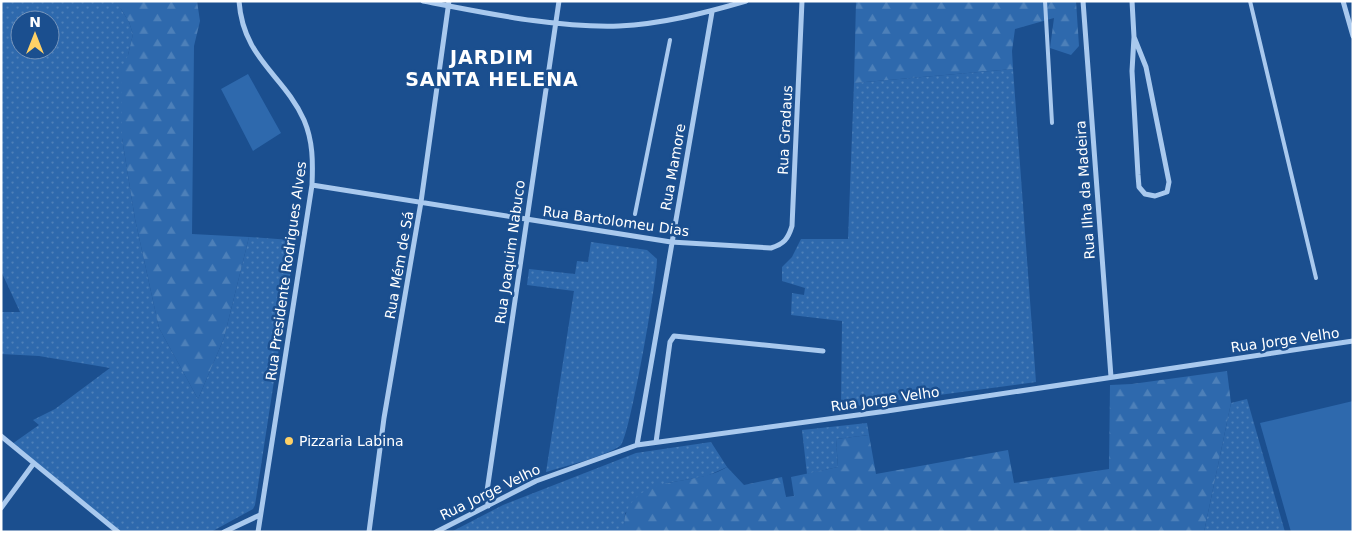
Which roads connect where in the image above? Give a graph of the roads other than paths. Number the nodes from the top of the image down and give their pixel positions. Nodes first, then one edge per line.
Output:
1 (239, 1) edge
2 (423, 1) edge
3 (559, 1) edge
4 (746, 1) edge
5 (802, 1) edge
6 (1045, 1) edge
7 (1083, 1) edge
8 (1132, 1) edge
9 (1250, 1) edge
10 (1343, 1) edge
11 (448, 4) edge
12 (712, 12) junction
13 (556, 22) junction
14 (1353, 36) edge
15 (1134, 37) junction
16 (670, 40) dead end
17 (1052, 123) dead end
18 (312, 184) junction
19 (421, 202) junction
20 (635, 214) dead end
21 (526, 219) junction
22 (671, 242) junction
23 (771, 248) joint
24 (1316, 278) dead end
25 (1353, 341) edge
26 (823, 351) dead end
27 (1111, 377) junction
28 (1, 436) edge
29 (656, 442) junction
30 (637, 445) junction
31 (34, 463) junction
32 (488, 506) junction
33 (1, 508) edge
34 (260, 515) junction
35 (118, 532) edge
36 (224, 532) edge
37 (258, 532) edge
38 (368, 532) edge
39 (436, 532) edge

1 - 18 street, Rua Presidente Rodrigues Alves
2 - 11 street
3 - 13 street, Rua Joaquim Nabuco
4 - 12 street
5 - 23 street, Rua Gradaus
6 - 17 lane
7 - 27 street, Rua Ilha da Madeira
8 - 15 street
9 - 24 lane
10 - 14 street
11 - 13 street
11 - 19 street, Rua Mém de Sá
12 - 13 street
12 - 22 street, Rua Mamore
13 - 21 street, Rua Joaquim Nabuco
15 - 15 street
16 - 20 lane
18 - 19 street, Rua Bartolomeu Dias
18 - 34 street, Rua Presidente Rodrigues Alves
19 - 21 street, Rua Bartolomeu Dias
19 - 38 street, Rua Mém de Sá
21 - 22 street, Rua Bartolomeu Dias
21 - 32 street, Rua Joaquim Nabuco
22 - 23 street, Rua Bartolomeu Dias
22 - 30 street, Rua Mamore
25 - 27 street, Rua Jorge Velho
26 - 29 street
27 - 29 street, Rua Jorge Velho
28 - 31 street
29 - 30 street, Rua Jorge Velho
30 - 32 street, Rua Jorge Velho
31 - 33 street
31 - 35 street
32 - 39 street, Rua Jorge Velho
34 - 36 street
34 - 37 street, Rua Presidente Rodrigues Alves

